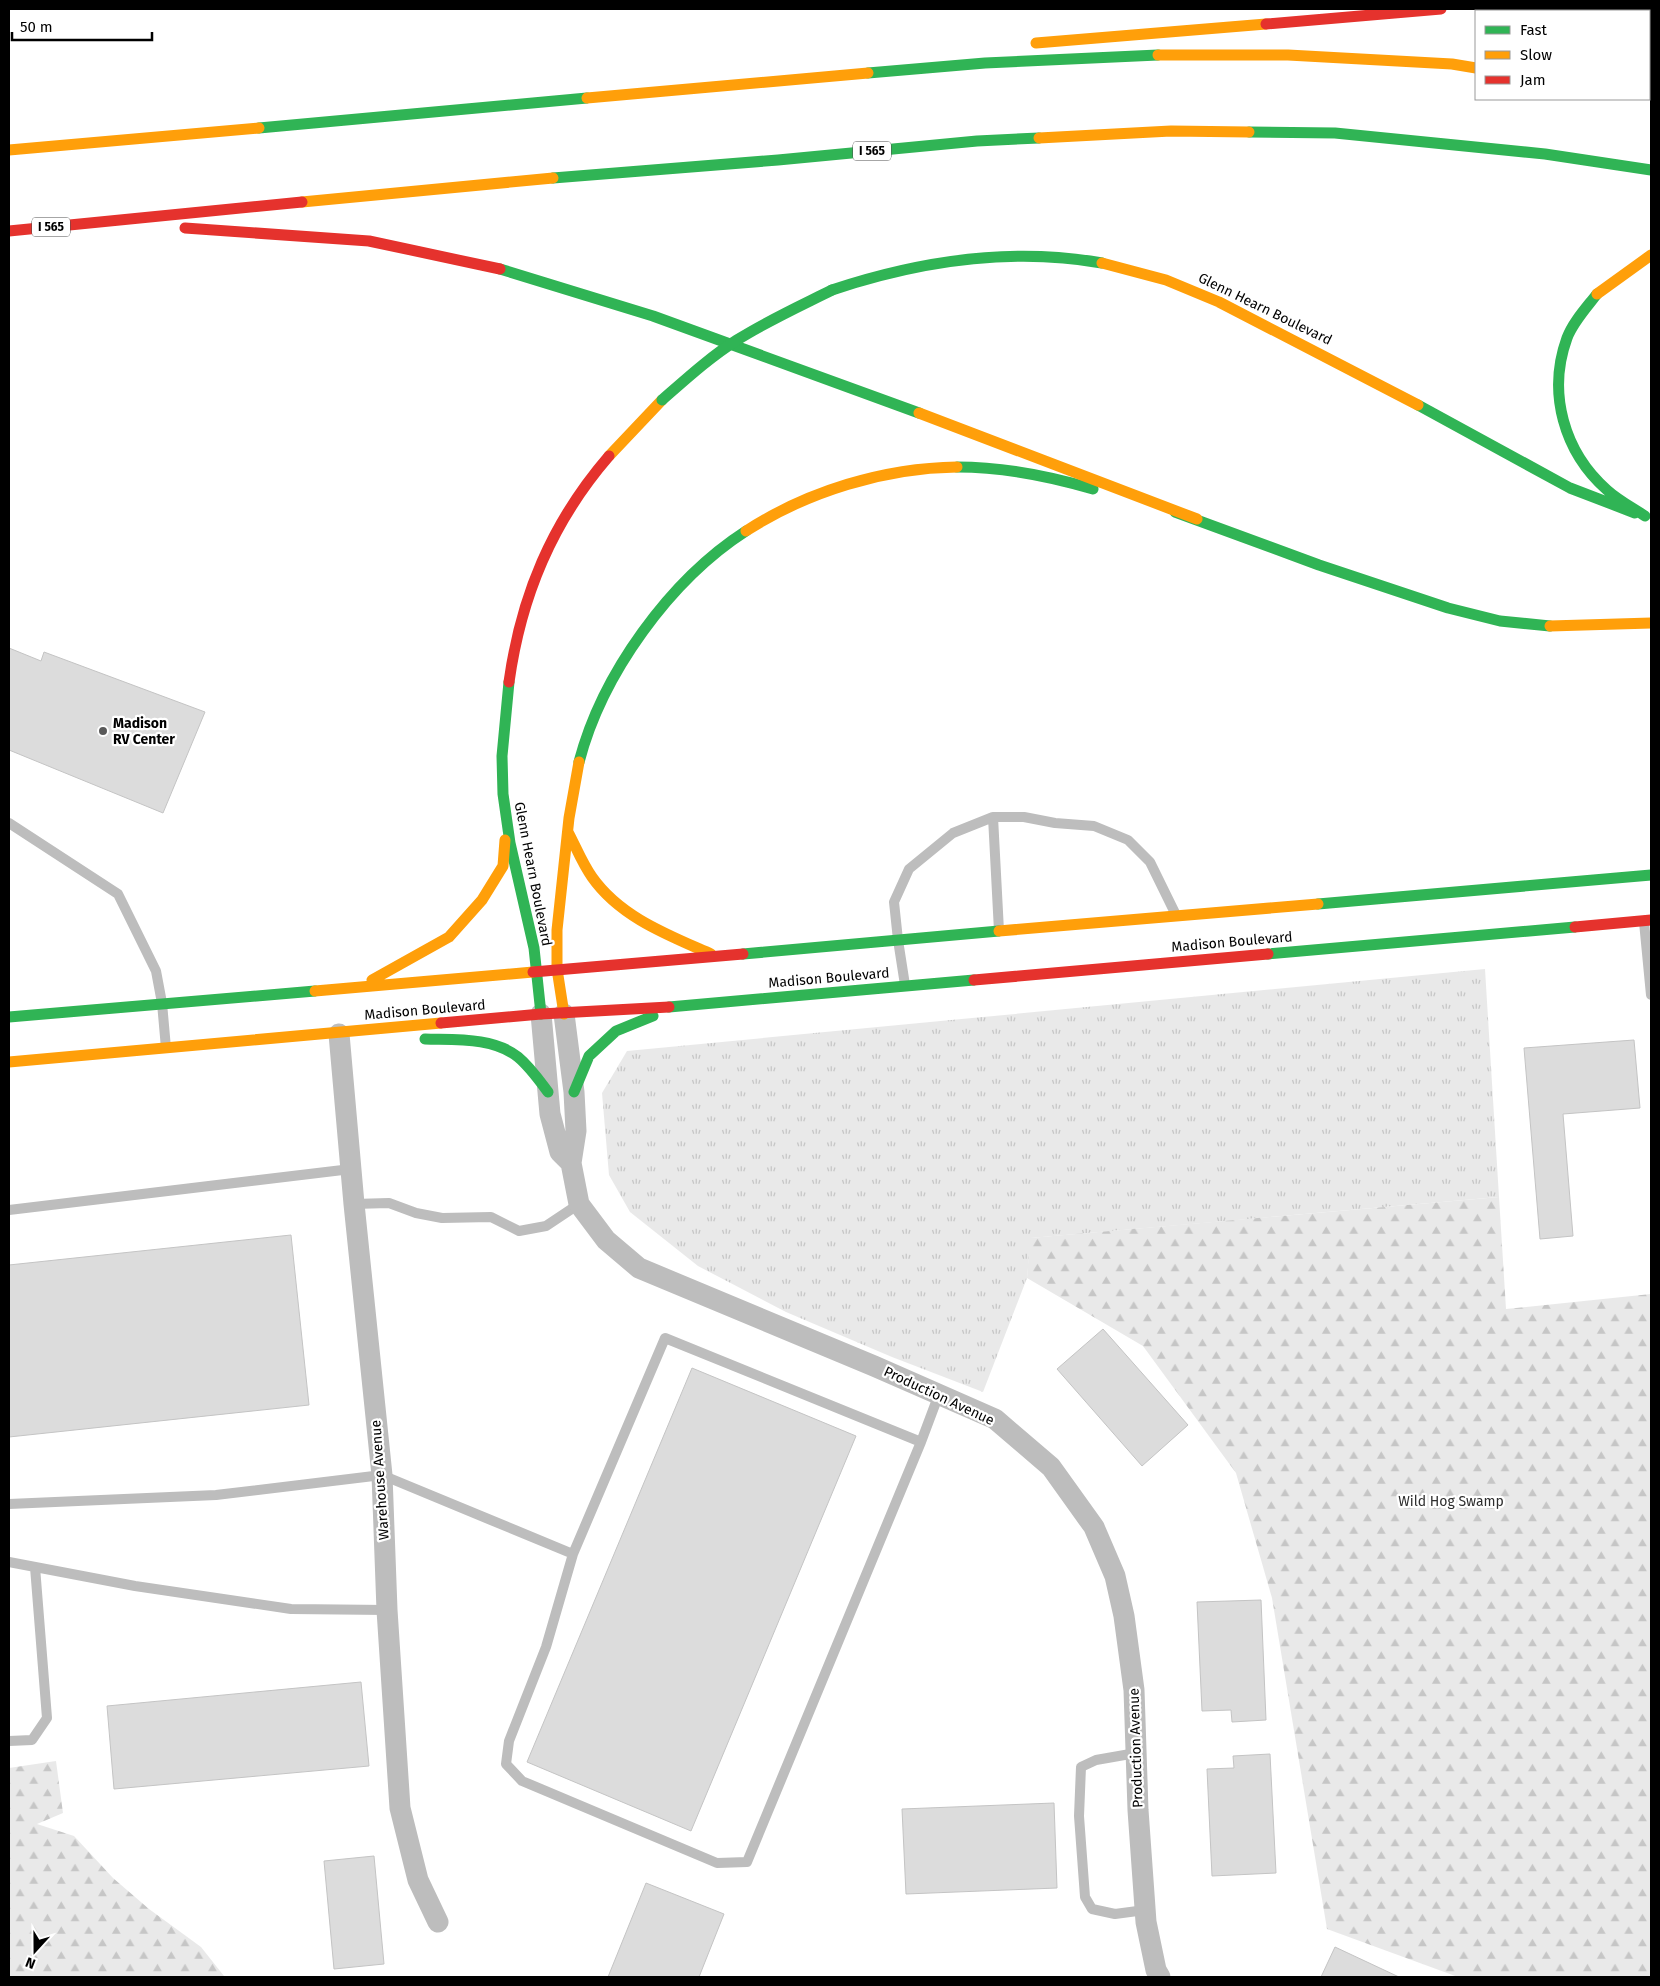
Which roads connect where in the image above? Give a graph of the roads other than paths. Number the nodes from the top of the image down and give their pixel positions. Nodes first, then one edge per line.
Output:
1 (1441, 9) edge
2 (1024, 44) dead end
3 (1008, 52) dead end
4 (985, 63) junction
5 (1475, 68) edge
6 (9, 150) edge
7 (1651, 170) edge
8 (94, 223) junction
9 (9, 231) edge
10 (1651, 255) edge
11 (1648, 517) edge
12 (1197, 519) junction
13 (1651, 623) edge
14 (993, 817) junction
15 (9, 823) edge
16 (506, 828) junction
17 (568, 832) junction
18 (1651, 875) edge
19 (1176, 915) junction
20 (1647, 920) edge
21 (999, 931) junction
22 (898, 940) junction
23 (715, 955) junction
24 (557, 969) junction
25 (536, 971) junction
26 (361, 986) junction
27 (906, 986) junction
28 (1651, 995) edge
29 (162, 1003) junction
30 (673, 1007) junction
31 (541, 1014) junction
32 (564, 1014) junction
33 (9, 1017) edge
34 (339, 1034) junction
35 (166, 1049) junction
36 (9, 1062) edge
37 (548, 1092) junction
38 (574, 1092) junction
39 (571, 1163) junction
40 (351, 1169) junction
41 (354, 1204) junction
42 (579, 1204) junction
43 (9, 1210) edge
44 (939, 1394) junction
45 (921, 1442) junction
46 (382, 1475) junction
47 (9, 1504) edge
48 (573, 1554) junction
49 (9, 1562) edge
50 (35, 1567) junction
51 (387, 1610) junction
52 (9, 1741) edge
53 (1136, 1753) junction
54 (1145, 1910) junction
55 (438, 1922) dead end
56 (1160, 1977) edge

1 - 2 main road
3 - 4 main road
4 - 5 main road
4 - 6 main road
7 - 8 main road, I 565
8 - 9 main road, I 565
8 - 12 main road
10 - 11 main road
11 - 16 main road, Glenn Hearn Boulevard, bridge
12 - 13 main road, Glenn Hearn Boulevard
12 - 17 main road, Glenn Hearn Boulevard
14 - 19 lane
14 - 21 lane
14 - 22 lane
15 - 29 lane
16 - 25 main road, Glenn Hearn Boulevard
16 - 26 main road
17 - 23 main road
17 - 24 main road, Glenn Hearn Boulevard
18 - 19 main road
19 - 21 main road
20 - 27 main road, Madison Boulevard
20 - 28 lane
21 - 22 main road
22 - 23 main road
22 - 27 lane
23 - 24 main road
24 - 25 main road
24 - 32 main road, Glenn Hearn Boulevard
25 - 26 main road
25 - 31 main road, Glenn Hearn Boulevard
26 - 29 main road
27 - 30 main road, Madison Boulevard
29 - 33 main road
29 - 35 lane
30 - 32 main road, Madison Boulevard
30 - 38 main road
31 - 32 main road, Madison Boulevard
31 - 34 main road, Madison Boulevard
31 - 37 street, Production Avenue
32 - 38 street, Production Avenue
34 - 35 main road, Madison Boulevard
34 - 37 main road
34 - 40 street, Warehouse Avenue
35 - 36 main road, Madison Boulevard
37 - 39 street, Production Avenue
38 - 39 street, Production Avenue
39 - 42 street, Production Avenue
40 - 41 street, Warehouse Avenue
40 - 43 lane
41 - 42 lane
41 - 46 street, Warehouse Avenue
42 - 44 street, Production Avenue
44 - 45 lane
44 - 53 street, Production Avenue
45 - 48 lane
45 - 48 lane
46 - 47 lane
46 - 48 lane
46 - 51 street, Warehouse Avenue
49 - 50 lane
50 - 51 lane
50 - 52 lane
51 - 55 street, Warehouse Avenue
53 - 54 street, Production Avenue
53 - 54 lane
54 - 56 street, Production Avenue

